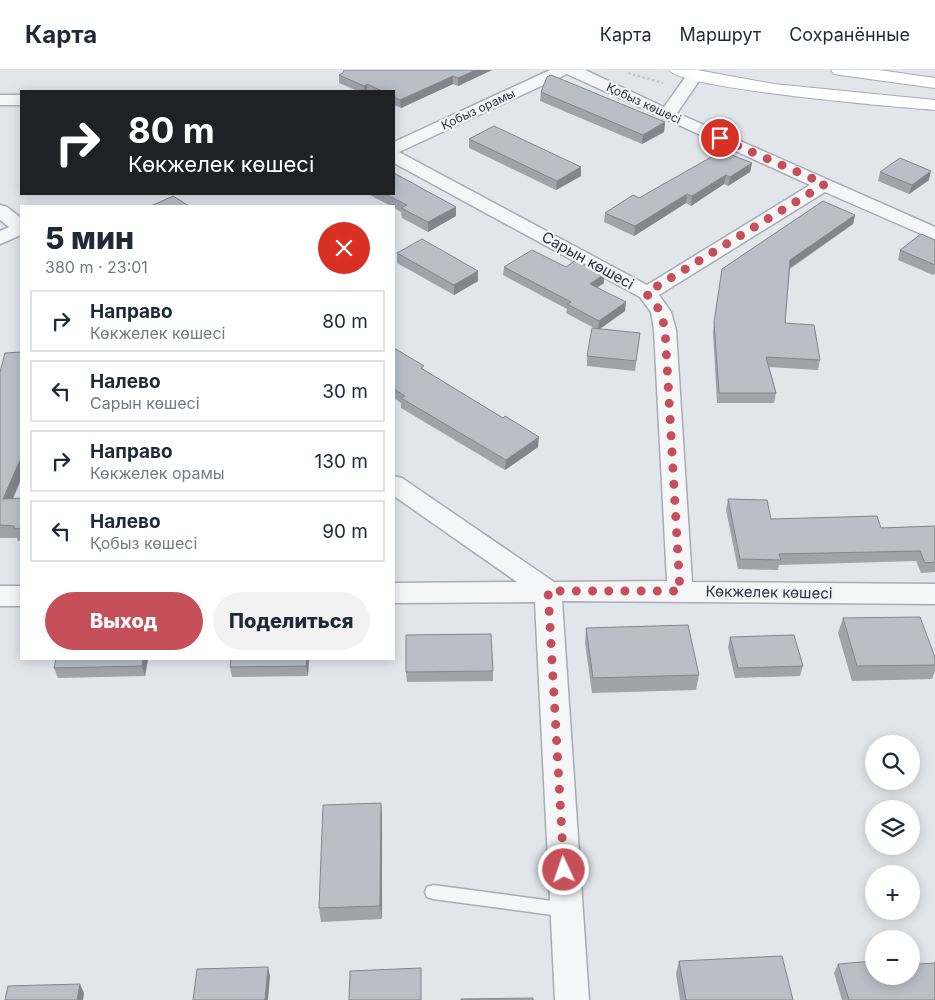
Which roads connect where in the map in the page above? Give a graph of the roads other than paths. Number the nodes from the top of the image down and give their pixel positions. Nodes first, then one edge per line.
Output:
1 (563, 70) edge
2 (572, 70) edge
3 (759, 70) edge
4 (840, 70) edge
5 (880, 70) edge
6 (686, 78) edge
7 (934, 87) edge
8 (0, 100) edge
9 (20, 100) edge
10 (935, 105) edge
11 (667, 115) junction
12 (395, 148) edge
13 (395, 157) edge
14 (825, 184) junction
15 (0, 210) edge
16 (20, 226) edge
17 (20, 228) edge
18 (935, 234) edge
19 (0, 238) edge
20 (646, 293) junction
21 (395, 485) edge
22 (548, 591) junction
23 (680, 591) junction
24 (395, 593) edge
25 (935, 594) edge
26 (0, 596) edge
27 (20, 596) edge
28 (433, 892) dead end
29 (567, 910) junction
30 (572, 1000) edge

1 - 12 street, Қобыз орамы
2 - 11 street, Қобыз көшесі
3 - 7 main road
4 - 7 main road
5 - 7 main road
6 - 10 main road
6 - 11 street
8 - 9 street
11 - 14 street, Қобыз көшесі
13 - 20 street, Сарын көшесі
14 - 18 street, Қобыз көшесі
14 - 20 street
15 - 16 street
17 - 19 street
20 - 23 street, Сарын көшесі
21 - 22 street
22 - 23 street, Көкжелек көшесі
22 - 24 street, Көкжелек көшесі
22 - 29 street
23 - 25 street, Көкжелек көшесі
26 - 27 street
28 - 29 lane
29 - 30 street

